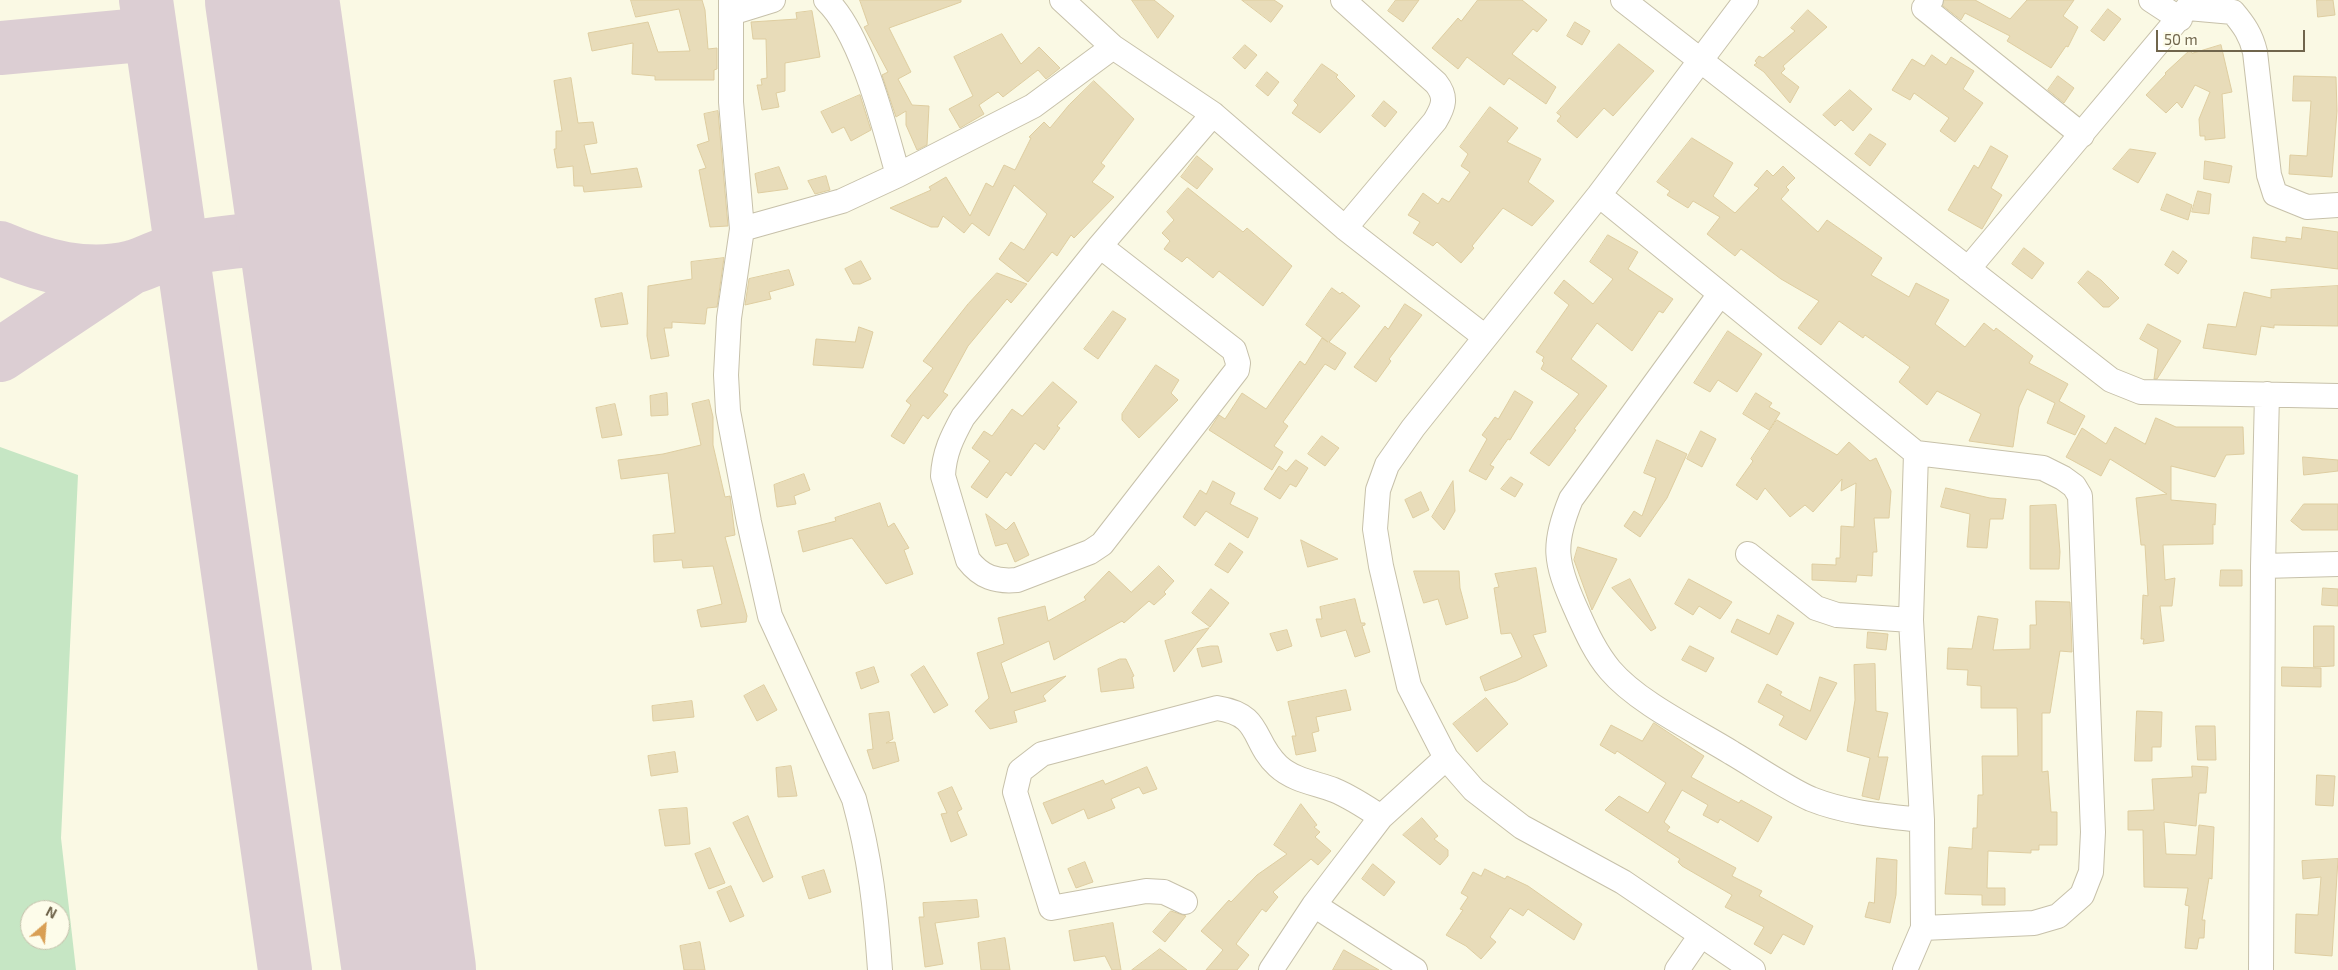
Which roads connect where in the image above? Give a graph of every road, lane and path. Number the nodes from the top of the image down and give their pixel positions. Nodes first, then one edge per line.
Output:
1 (773, 0) edge
2 (826, 0) edge
3 (1062, 0) edge
4 (1343, 0) edge
5 (1623, 0) edge
6 (1746, 0) edge
7 (1931, 0) edge
8 (2151, 0) edge
9 (731, 6) edge
10 (2188, 9) edge
11 (1113, 47) junction
12 (1700, 62) junction
13 (1213, 114) junction
14 (2082, 135) junction
15 (898, 175) junction
16 (1599, 195) junction
17 (2338, 205) edge
18 (1345, 228) junction
19 (742, 229) junction
20 (1100, 246) junction
21 (1968, 269) junction
22 (1720, 294) junction
23 (1486, 337) junction
24 (2267, 394) junction
25 (2338, 396) edge
26 (1916, 453) junction
27 (1748, 554) dead end
28 (2338, 564) edge
29 (2263, 566) junction
30 (1911, 620) junction
31 (1446, 758) junction
32 (1381, 817) junction
33 (1922, 820) junction
34 (1185, 902) dead end
35 (1314, 905) junction
36 (1923, 928) junction
37 (1701, 935) junction
38 (880, 970) edge
39 (1271, 970) edge
40 (1415, 970) edge
41 (1677, 970) edge
42 (1753, 970) edge
43 (1905, 970) edge
44 (2261, 970) edge

1 - 9 street
2 - 15 street
3 - 11 street
4 - 18 street
5 - 12 street
6 - 12 street
7 - 14 street
8 - 10 street
9 - 19 street
10 - 14 street
10 - 17 street
11 - 13 street
11 - 15 street
12 - 16 street
12 - 21 street
13 - 18 street
13 - 20 street
14 - 21 street
15 - 19 street
16 - 22 street
16 - 23 street
18 - 23 street
19 - 38 street
20 - 20 street
21 - 24 street
22 - 26 street
22 - 33 street
23 - 31 street
24 - 25 street
24 - 29 street
26 - 30 street
26 - 36 street
27 - 30 street
28 - 29 street
29 - 44 street
30 - 33 street
31 - 32 street
31 - 37 street
32 - 34 street
32 - 35 street
33 - 36 street
35 - 39 street
35 - 40 street
36 - 43 street
37 - 41 street
37 - 42 street

